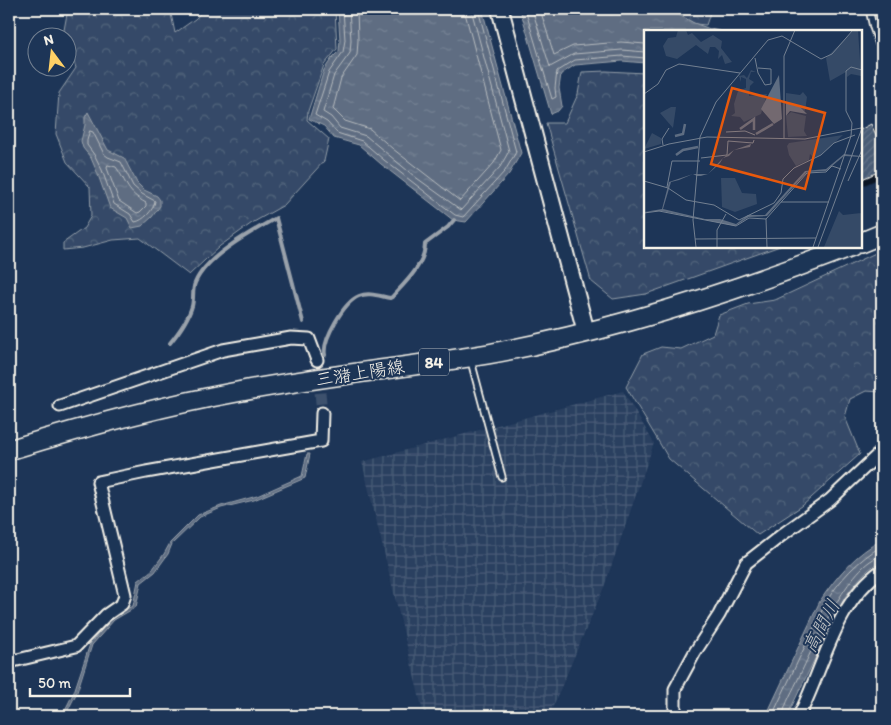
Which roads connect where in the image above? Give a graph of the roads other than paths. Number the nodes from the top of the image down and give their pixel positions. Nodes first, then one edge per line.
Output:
1 (500, 9) edge
2 (869, 9) edge
3 (882, 53) edge
4 (882, 234) edge
5 (861, 243) edge
6 (847, 248) edge
7 (586, 332) junction
8 (470, 356) junction
9 (317, 360) tunnel mouth
10 (60, 406) dead end
11 (322, 413) tunnel mouth
12 (9, 450) edge
13 (882, 451) edge
14 (502, 477) dead end
15 (882, 570) edge
16 (9, 662) edge
17 (675, 716) edge
18 (799, 716) edge

1 - 7 street
2 - 3 lane
4 - 5 main road
6 - 7 main road, 三潴上陽線 / 84
7 - 8 main road, 三潴上陽線 / 84
8 - 12 main road, 三潴上陽線 / 84
8 - 14 lane
9 - 10 street
11 - 16 street
13 - 17 street
15 - 18 street

